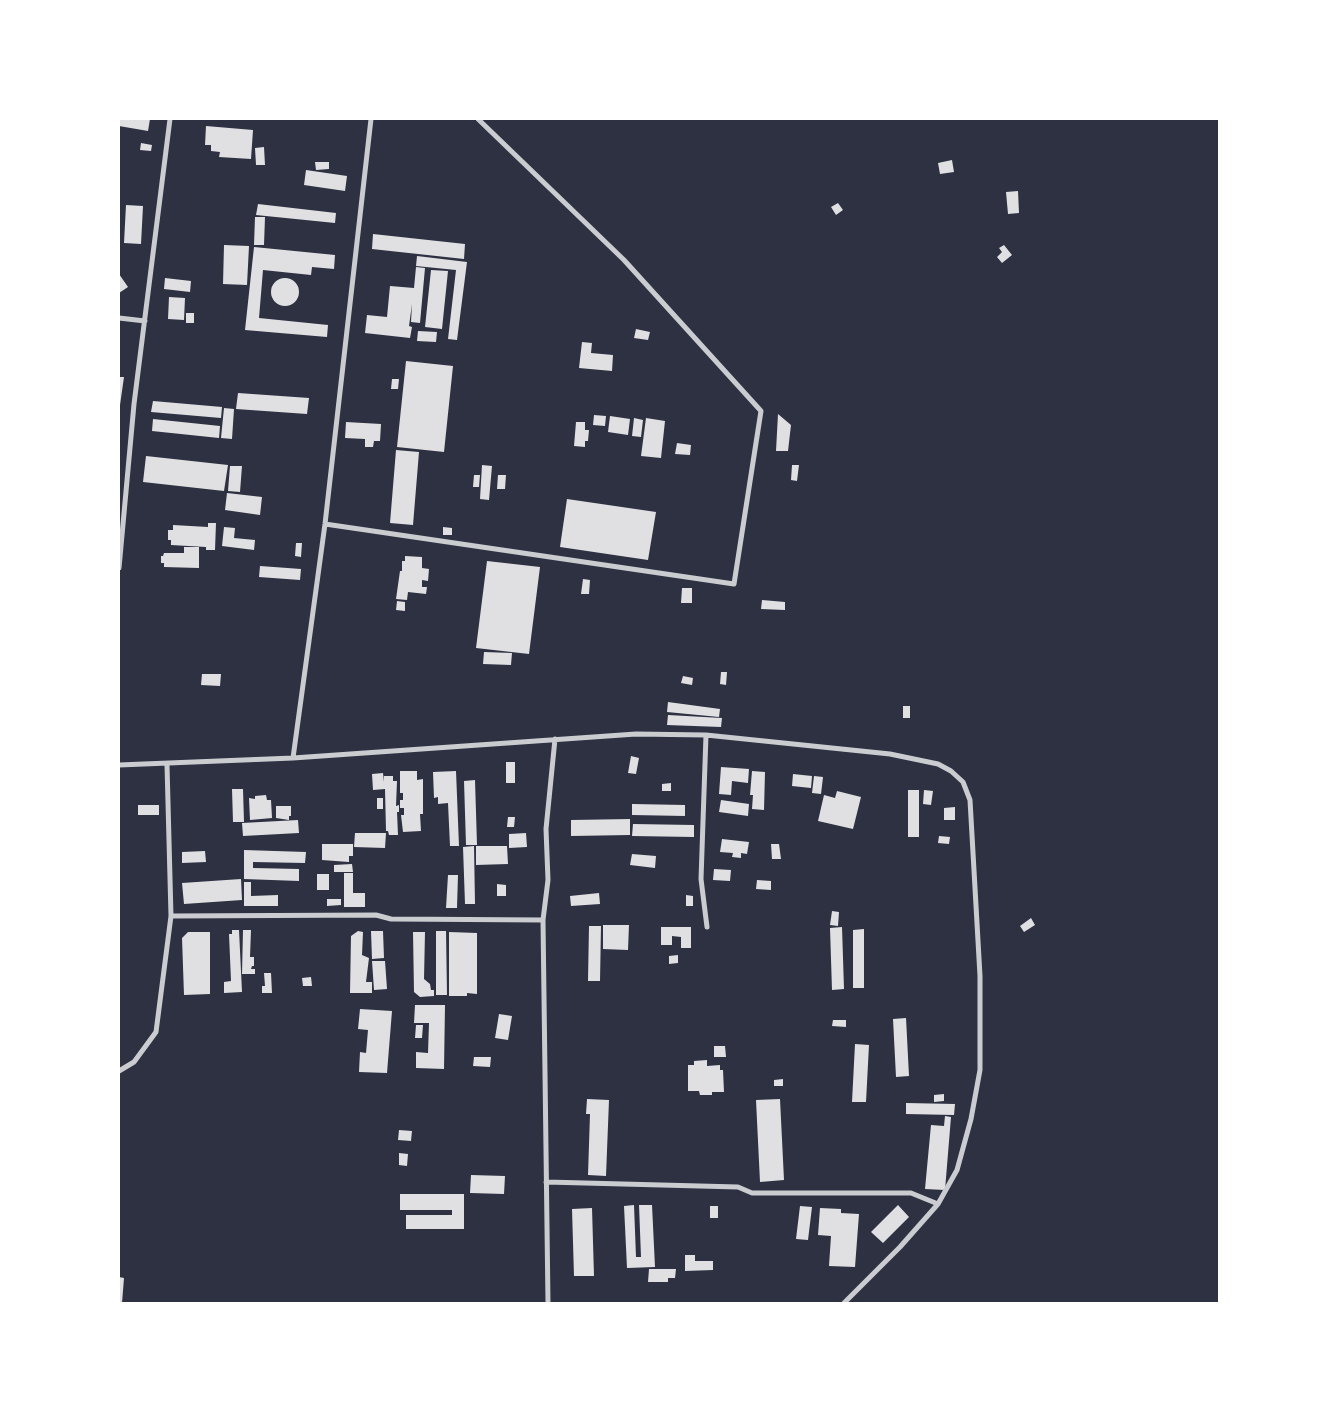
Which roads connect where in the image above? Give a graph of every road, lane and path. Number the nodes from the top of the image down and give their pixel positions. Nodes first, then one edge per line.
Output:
1 (170, 119) edge
2 (371, 119) edge
3 (478, 119) edge
4 (119, 318) edge
5 (145, 321) junction
6 (325, 524) junction
7 (119, 559) edge
8 (119, 568) edge
9 (706, 735) junction
10 (555, 739) junction
11 (293, 758) junction
12 (119, 765) edge
13 (167, 765) junction
14 (171, 916) junction
15 (543, 920) junction
16 (707, 927) dead end
17 (119, 1071) edge
18 (546, 1182) junction
19 (938, 1204) junction
20 (548, 1303) edge
21 (844, 1303) edge

1 - 5 street
2 - 6 street
3 - 6 street
4 - 5 street
5 - 7 street
6 - 11 street
7 - 8 street
9 - 10 street
9 - 16 street
9 - 19 street
10 - 11 street
10 - 15 street
11 - 13 street
12 - 13 street
13 - 14 street
14 - 15 street
14 - 17 street
15 - 18 street
18 - 19 street
18 - 20 street
19 - 21 street

